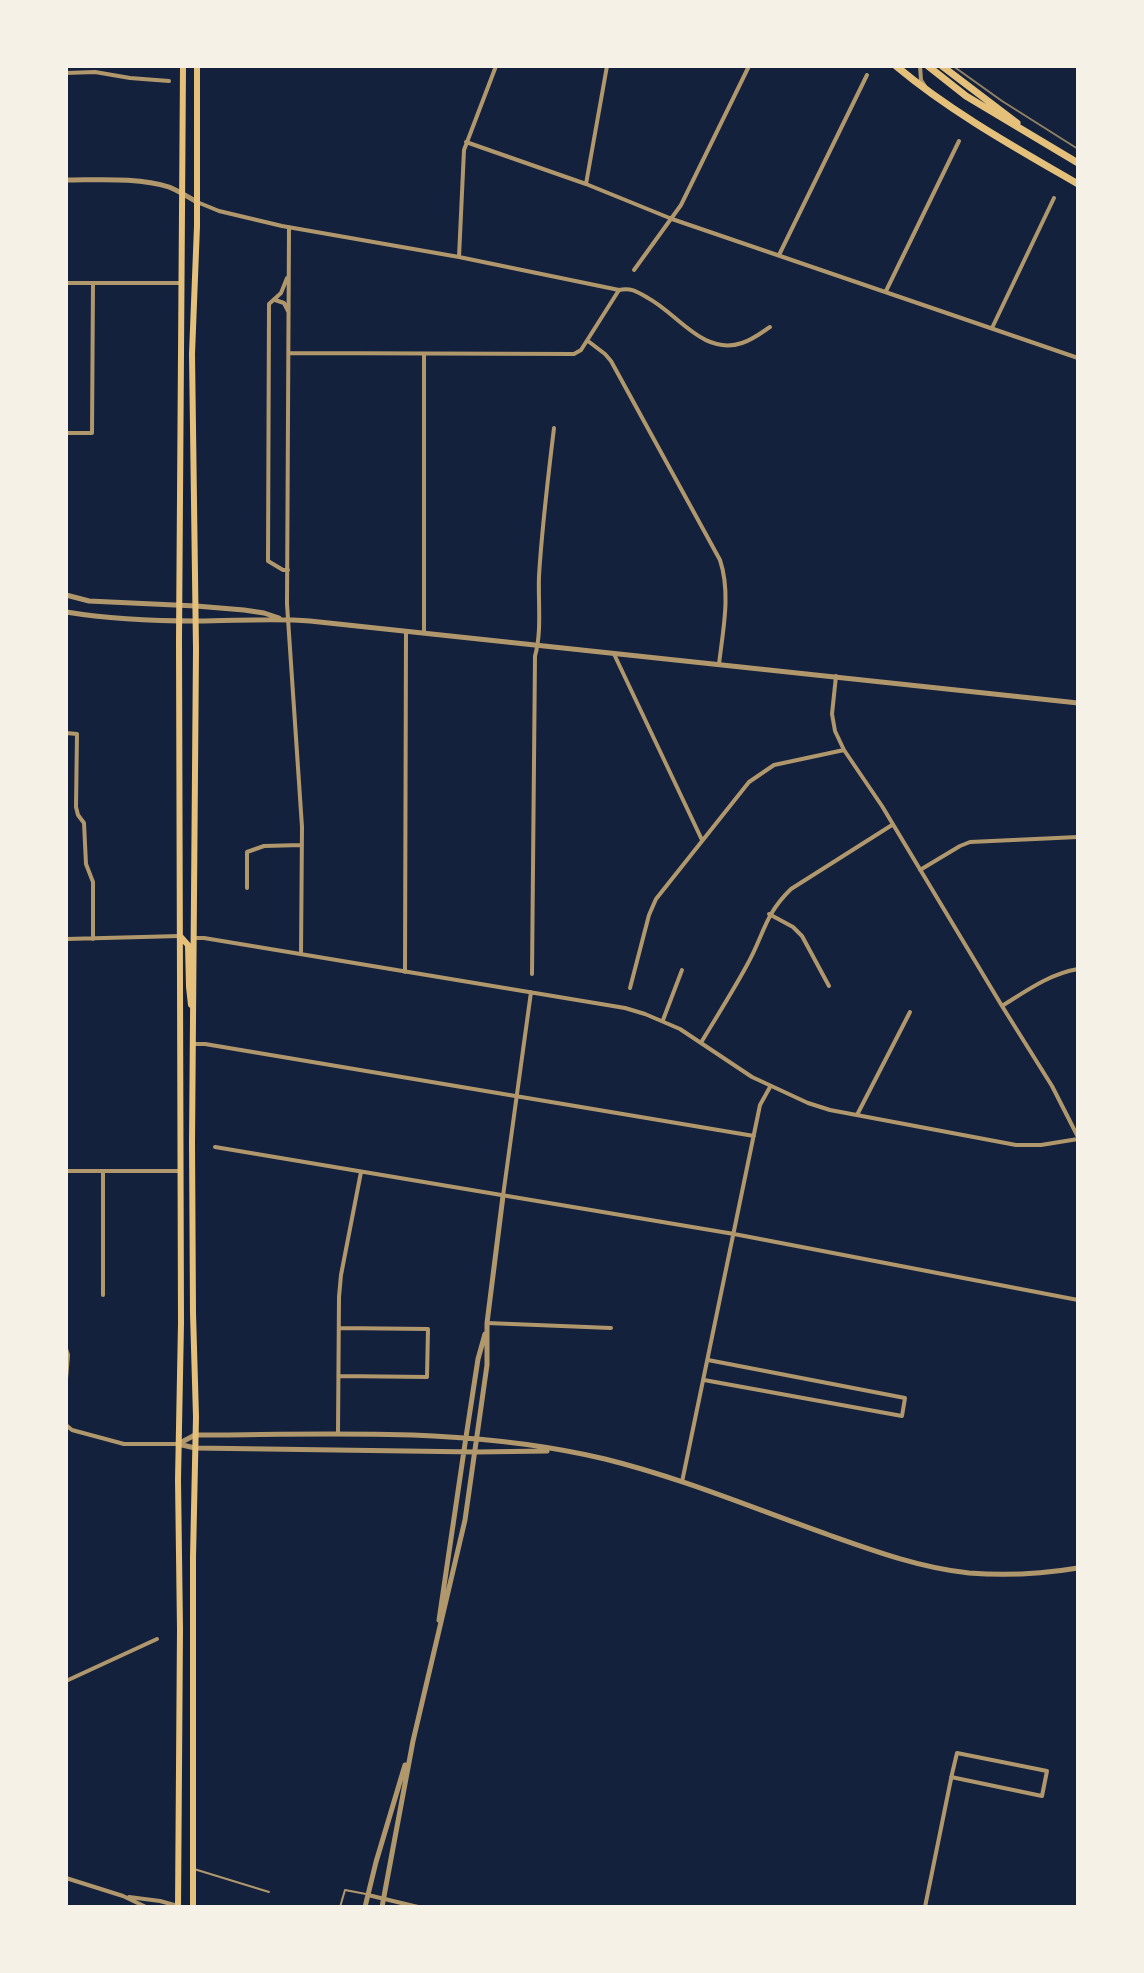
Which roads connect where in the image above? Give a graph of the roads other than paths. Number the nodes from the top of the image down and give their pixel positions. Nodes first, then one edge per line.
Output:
1 (183, 66) edge
2 (197, 66) edge
3 (496, 66) edge
4 (607, 66) edge
5 (749, 66) edge
6 (896, 66) edge
7 (920, 66) edge
8 (928, 66) edge
9 (942, 66) edge
10 (66, 73) edge
11 (867, 75) dead end
12 (169, 81) dead end
13 (928, 91) junction
14 (1024, 131) junction
15 (959, 141) dead end
16 (466, 142) junction
17 (1078, 163) edge
18 (66, 180) edge
19 (586, 184) junction
20 (1078, 184) edge
21 (182, 193) junction
22 (1054, 198) dead end
23 (197, 202) junction
24 (672, 219) junction
25 (289, 227) junction
26 (779, 255) junction
27 (459, 257) junction
28 (634, 270) dead end
29 (288, 275) junction
30 (66, 283) edge
31 (93, 283) junction
32 (182, 283) junction
33 (619, 290) junction
34 (886, 291) junction
35 (273, 300) junction
36 (288, 314) junction
37 (770, 327) dead end
38 (992, 328) junction
39 (588, 341) junction
40 (289, 353) junction
41 (424, 354) junction
42 (1078, 358) edge
43 (554, 428) dead end
44 (66, 433) edge
45 (288, 570) junction
46 (66, 595) edge
47 (180, 605) junction
48 (196, 606) junction
49 (66, 612) edge
50 (279, 618) junction
51 (289, 619) junction
52 (179, 621) junction
53 (196, 621) junction
54 (406, 631) junction
55 (424, 632) junction
56 (538, 644) junction
57 (613, 652) junction
58 (719, 664) junction
59 (836, 676) junction
60 (1078, 703) edge
61 (66, 733) edge
62 (844, 750) junction
63 (892, 825) junction
64 (1078, 837) edge
65 (702, 840) junction
66 (302, 845) junction
67 (920, 870) junction
68 (247, 888) dead end
69 (769, 914) junction
70 (180, 936) junction
71 (195, 938) junction
72 (66, 939) edge
73 (93, 939) junction
74 (301, 954) junction
75 (1078, 969) edge
76 (682, 970) dead end
77 (405, 972) junction
78 (532, 974) dead end
79 (829, 986) dead end
80 (630, 988) dead end
81 (531, 992) junction
82 (1002, 1006) junction
83 (910, 1012) dead end
84 (663, 1020) junction
85 (194, 1029) junction
86 (701, 1042) junction
87 (194, 1044) junction
88 (770, 1087) junction
89 (517, 1096) junction
90 (857, 1115) junction
91 (754, 1136) junction
92 (1078, 1138) edge
93 (215, 1147) dead end
94 (66, 1171) edge
95 (103, 1171) junction
96 (181, 1171) junction
97 (361, 1172) junction
98 (503, 1196) junction
99 (734, 1234) junction
100 (103, 1295) dead end
101 (1078, 1300) edge
102 (487, 1323) junction
103 (339, 1328) junction
104 (611, 1328) dead end
105 (66, 1349) edge
106 (708, 1360) junction
107 (339, 1376) junction
108 (66, 1379) edge
109 (704, 1380) junction
110 (66, 1425) edge
111 (338, 1432) junction
112 (195, 1435) junction
113 (466, 1437) junction
114 (478, 1439) junction
115 (178, 1444) junction
116 (195, 1448) junction
117 (564, 1451) junction
118 (463, 1452) junction
119 (476, 1452) junction
120 (682, 1482) junction
121 (1078, 1568) edge
122 (157, 1639) dead end
123 (436, 1641) junction
124 (66, 1681) edge
125 (413, 1741) junction
126 (951, 1777) junction
127 (193, 1869) junction
128 (66, 1878) edge
129 (269, 1892) dead end
130 (368, 1895) junction
131 (123, 1896) junction
132 (384, 1898) junction
133 (146, 1907) edge
134 (179, 1907) edge
135 (193, 1907) edge
136 (340, 1907) edge
137 (365, 1907) edge
138 (382, 1907) edge
139 (418, 1907) edge
140 (925, 1907) edge

1 - 21 main road
2 - 23 main road
3 - 16 street
4 - 19 street
5 - 24 street
6 - 13 main road
7 - 13 street
8 - 14 main road
9 - 14 main road
10 - 12 street
11 - 26 street
13 - 20 main road
14 - 17 main road
15 - 34 street
16 - 19 street
16 - 27 street
18 - 21 street
19 - 24 street
21 - 23 street
21 - 32 main road
22 - 38 street
23 - 25 street
23 - 48 main road
24 - 26 street
24 - 28 street
25 - 27 street
25 - 29 street
26 - 34 street
27 - 33 street
29 - 35 street
29 - 36 street
30 - 31 street
31 - 32 street
31 - 44 street
32 - 47 main road
33 - 37 street
33 - 39 street
34 - 38 street
35 - 36 street
35 - 45 street
36 - 40 street
38 - 42 street
39 - 41 street
39 - 58 street
40 - 41 street
40 - 45 street
41 - 55 street
43 - 56 street
45 - 51 street
46 - 47 street
47 - 48 street
47 - 52 main road
48 - 50 street
48 - 53 main road
49 - 52 street
50 - 51 street
50 - 53 street
51 - 54 street
51 - 66 street
52 - 53 street
52 - 70 main road
53 - 71 main road
54 - 55 street
54 - 77 street
55 - 56 street
56 - 57 street
56 - 78 street
57 - 58 street
57 - 65 street
58 - 59 street
59 - 60 street
59 - 62 street
61 - 73 street
62 - 63 street
62 - 65 street
63 - 67 street
63 - 69 street
64 - 67 street
65 - 80 street
66 - 68 street
66 - 74 street
67 - 82 street
69 - 79 street
69 - 86 street
70 - 73 street
70 - 85 main road
70 - 96 main road
71 - 74 street
71 - 85 main road
72 - 73 street
74 - 77 street
75 - 82 street
76 - 84 street
77 - 81 street
81 - 84 street
81 - 89 street
82 - 92 street
83 - 90 street
84 - 86 street
85 - 87 main road
86 - 88 street
87 - 89 street
87 - 112 main road
88 - 90 street
88 - 91 street
89 - 91 street
89 - 98 street
90 - 92 street
91 - 99 street
93 - 97 street
94 - 95 street
95 - 96 street
95 - 100 street
96 - 115 main road
97 - 98 street
97 - 103 street
98 - 99 street
98 - 102 street
99 - 101 street
99 - 106 street
102 - 104 street
102 - 113 street
102 - 114 street
103 - 107 street
103 - 107 street
105 - 108 street
106 - 109 street
106 - 109 street
107 - 111 street
109 - 120 street
110 - 115 street
111 - 112 street
111 - 113 street
112 - 115 street
112 - 116 main road
113 - 114 street
113 - 118 street
114 - 117 street
114 - 119 street
115 - 116 street
115 - 134 main road
116 - 118 street
116 - 127 main road
117 - 119 street
117 - 120 street
118 - 119 street
118 - 123 street
119 - 123 street
120 - 121 street
122 - 124 street
123 - 125 street
125 - 130 street
125 - 132 street
126 - 126 street
126 - 140 street
127 - 129 lane
127 - 135 main road
128 - 131 street
130 - 132 street
130 - 136 lane
130 - 137 street
131 - 133 street
131 - 134 street
132 - 138 street
132 - 139 street

